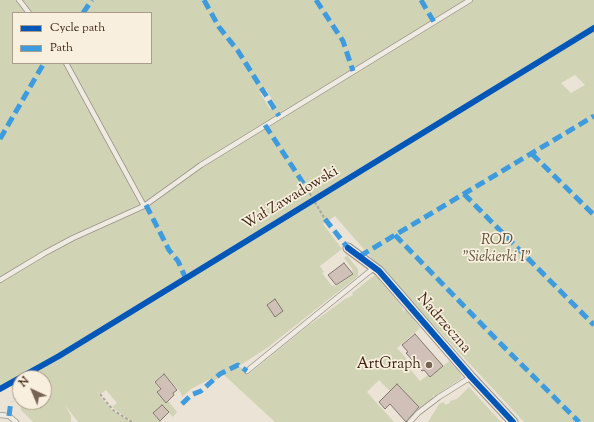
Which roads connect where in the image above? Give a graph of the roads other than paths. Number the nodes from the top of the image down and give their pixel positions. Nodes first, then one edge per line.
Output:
1 (19, 0) edge
2 (470, 0) edge
3 (28, 12) edge
4 (67, 64) edge
5 (144, 206) junction
6 (348, 248) dead end
7 (375, 267) junction
8 (0, 280) edge
9 (247, 371) dead end
10 (471, 377) junction
11 (0, 415) edge
12 (16, 422) edge
13 (410, 422) edge
14 (513, 422) edge

1 - 3 lane
2 - 5 lane
4 - 5 lane
5 - 8 lane
6 - 7 street, Nadrzeczna
7 - 9 lane
7 - 10 street, Nadrzeczna
10 - 13 lane
10 - 14 street, Nadrzeczna
11 - 12 lane

